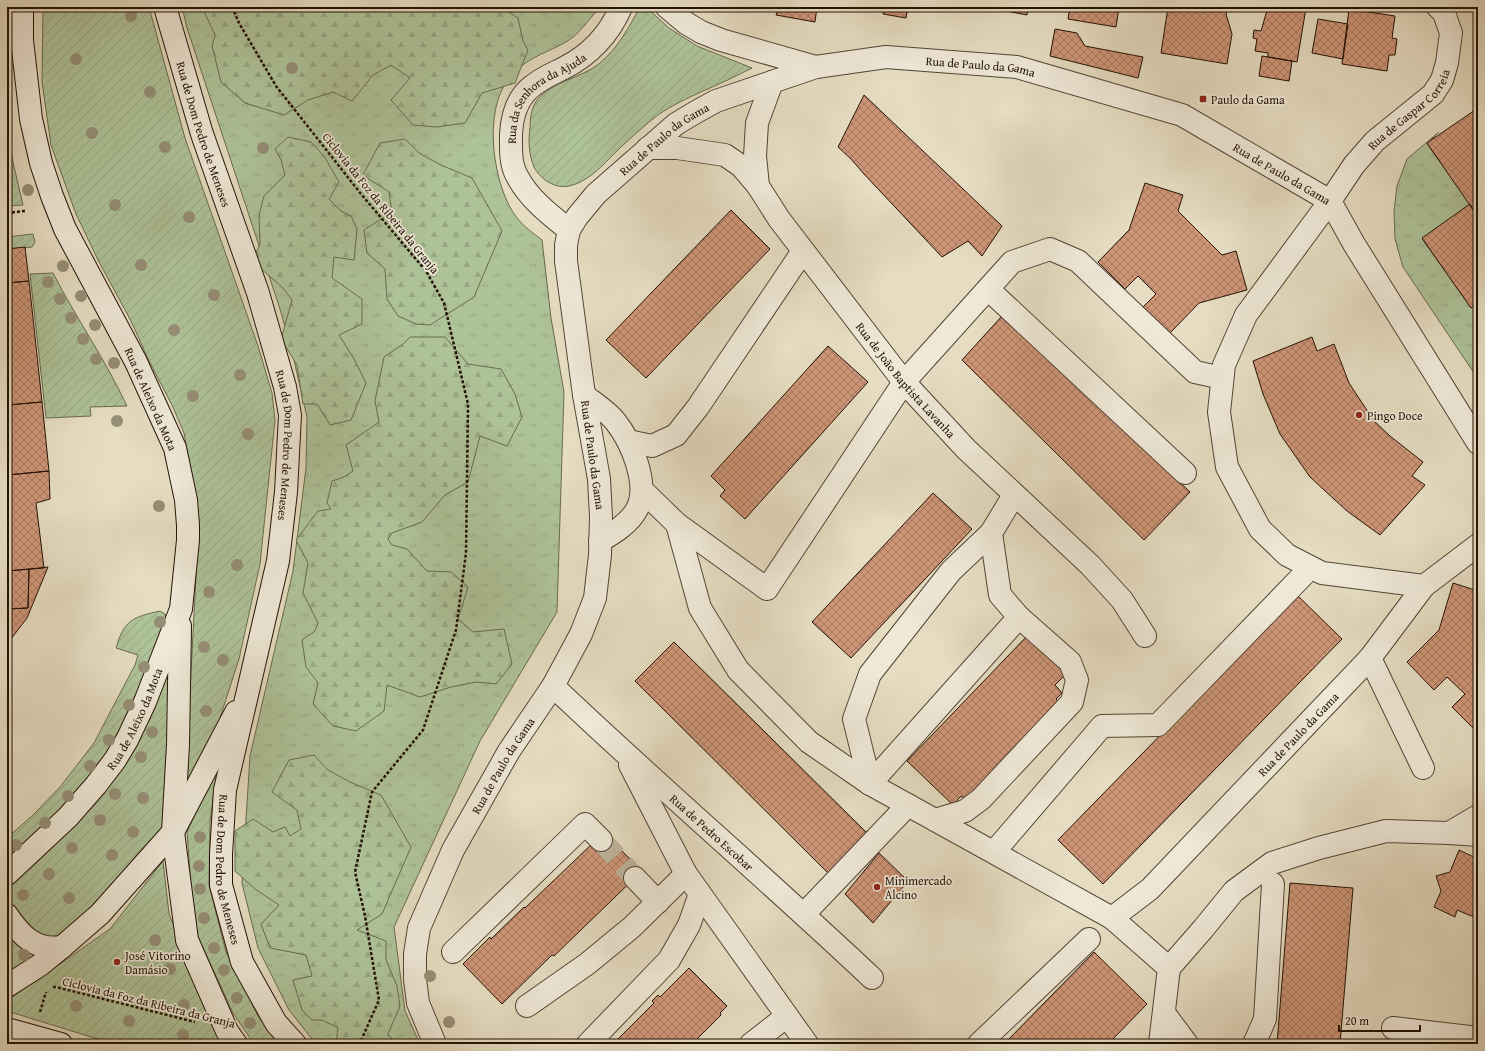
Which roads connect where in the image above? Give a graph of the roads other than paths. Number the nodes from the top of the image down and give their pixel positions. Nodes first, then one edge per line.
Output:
1 (22, 7) edge
2 (165, 7) edge
3 (621, 7) edge
4 (667, 7) edge
5 (1438, 7) edge
6 (816, 67) junction
7 (772, 82) junction
8 (648, 148) junction
9 (758, 186) junction
10 (1330, 201) junction
11 (569, 230) junction
12 (803, 251) junction
13 (988, 289) junction
14 (1222, 378) junction
15 (904, 382) junction
16 (584, 395) junction
17 (628, 441) junction
18 (1478, 442) edge
19 (1185, 473) dead end
20 (642, 490) junction
21 (1014, 494) junction
22 (677, 524) junction
23 (991, 533) junction
24 (600, 541) junction
25 (1478, 545) edge
26 (1310, 568) junction
27 (1424, 586) junction
28 (181, 609) junction
29 (1018, 617) junction
30 (1145, 636) dead end
31 (1370, 658) junction
32 (250, 684) junction
33 (553, 686) junction
34 (625, 754) junction
35 (1423, 768) dead end
36 (870, 784) junction
37 (908, 805) junction
38 (1478, 816) edge
39 (935, 820) junction
40 (173, 832) junction
41 (1448, 833) junction
42 (1478, 835) edge
43 (601, 840) tunnel mouth
44 (994, 852) junction
45 (7, 874) edge
46 (686, 874) junction
47 (635, 878) tunnel mouth
48 (1273, 884) dead end
49 (700, 894) junction
50 (658, 902) junction
51 (804, 914) junction
52 (7, 916) edge
53 (1112, 918) junction
54 (1089, 939) dead end
55 (62, 947) junction
56 (453, 952) dead end
57 (1169, 968) junction
58 (872, 978) dead end
59 (7, 986) edge
60 (527, 1006) dead end
61 (1164, 1013) junction
62 (787, 1016) junction
63 (1393, 1028) dead end
64 (7, 1029) edge
65 (232, 1037) edge
66 (1478, 1038) edge
67 (61, 1044) edge
68 (294, 1044) edge
69 (435, 1044) edge
70 (588, 1044) edge
71 (751, 1044) edge
72 (807, 1044) edge
73 (979, 1044) edge
74 (1160, 1044) edge
75 (1187, 1044) edge
76 (1254, 1044) edge

1 - 28 street, Rua de Aleixo da Mota
2 - 32 street, Rua de Dom Pedro de Meneses
3 - 11 street, Rua da Senhora da Ajuda
4 - 6 street
5 - 10 street, Rua de Gaspar Correia
6 - 7 street, Rua de Paulo da Gama
6 - 10 street, Rua de Paulo da Gama
7 - 8 street, Rua de Paulo da Gama
7 - 9 street, Rua de João Baptista Lavanha
8 - 9 street
8 - 11 street, Rua de Paulo da Gama
9 - 12 street, Rua de João Baptista Lavanha
10 - 14 street, Rua de Gaspar Correia
10 - 18 street, Rua de Paulo da Gama
11 - 16 street, Rua de Paulo da Gama
12 - 15 street, Rua de João Baptista Lavanha
12 - 17 street
13 - 14 street
13 - 15 street
13 - 19 street
14 - 26 street, Rua de Gaspar Correia
15 - 21 street, Rua de João Baptista Lavanha
15 - 22 street
16 - 17 street
16 - 24 street, Rua de Paulo da Gama
17 - 20 street
20 - 22 street
20 - 24 street
21 - 23 street
21 - 30 street, Rua de João Baptista Lavanha
22 - 36 street
23 - 29 street
23 - 36 street
24 - 33 street, Rua de Paulo da Gama
25 - 27 street, Rua de Paulo da Gama
26 - 27 street, Rua de Gaspar Correia
26 - 44 street
27 - 31 street, Rua de Paulo da Gama
28 - 40 street
28 - 45 street, Rua de Aleixo da Mota
29 - 36 street
29 - 39 street
31 - 35 street
31 - 53 street, Rua de Paulo da Gama
32 - 40 street
32 - 68 street, Rua de Dom Pedro de Meneses
33 - 34 street, Rua de Pedro Escobar
33 - 69 street, Rua de Paulo da Gama
34 - 46 street
34 - 51 street, Rua de Pedro Escobar
36 - 37 street
37 - 39 street
37 - 51 street
38 - 41 street
39 - 44 street
40 - 55 street
40 - 65 street
41 - 42 street
41 - 57 street
43 - 56 street
44 - 53 street
46 - 49 street
46 - 50 street
47 - 50 street
48 - 76 street
49 - 62 street
49 - 70 street
50 - 60 street
51 - 58 street, Rua de Pedro Escobar
52 - 55 street
53 - 57 street
54 - 73 street
55 - 59 street
57 - 61 street
61 - 74 street
61 - 75 street
62 - 71 street
62 - 72 street
63 - 66 street
64 - 67 street

